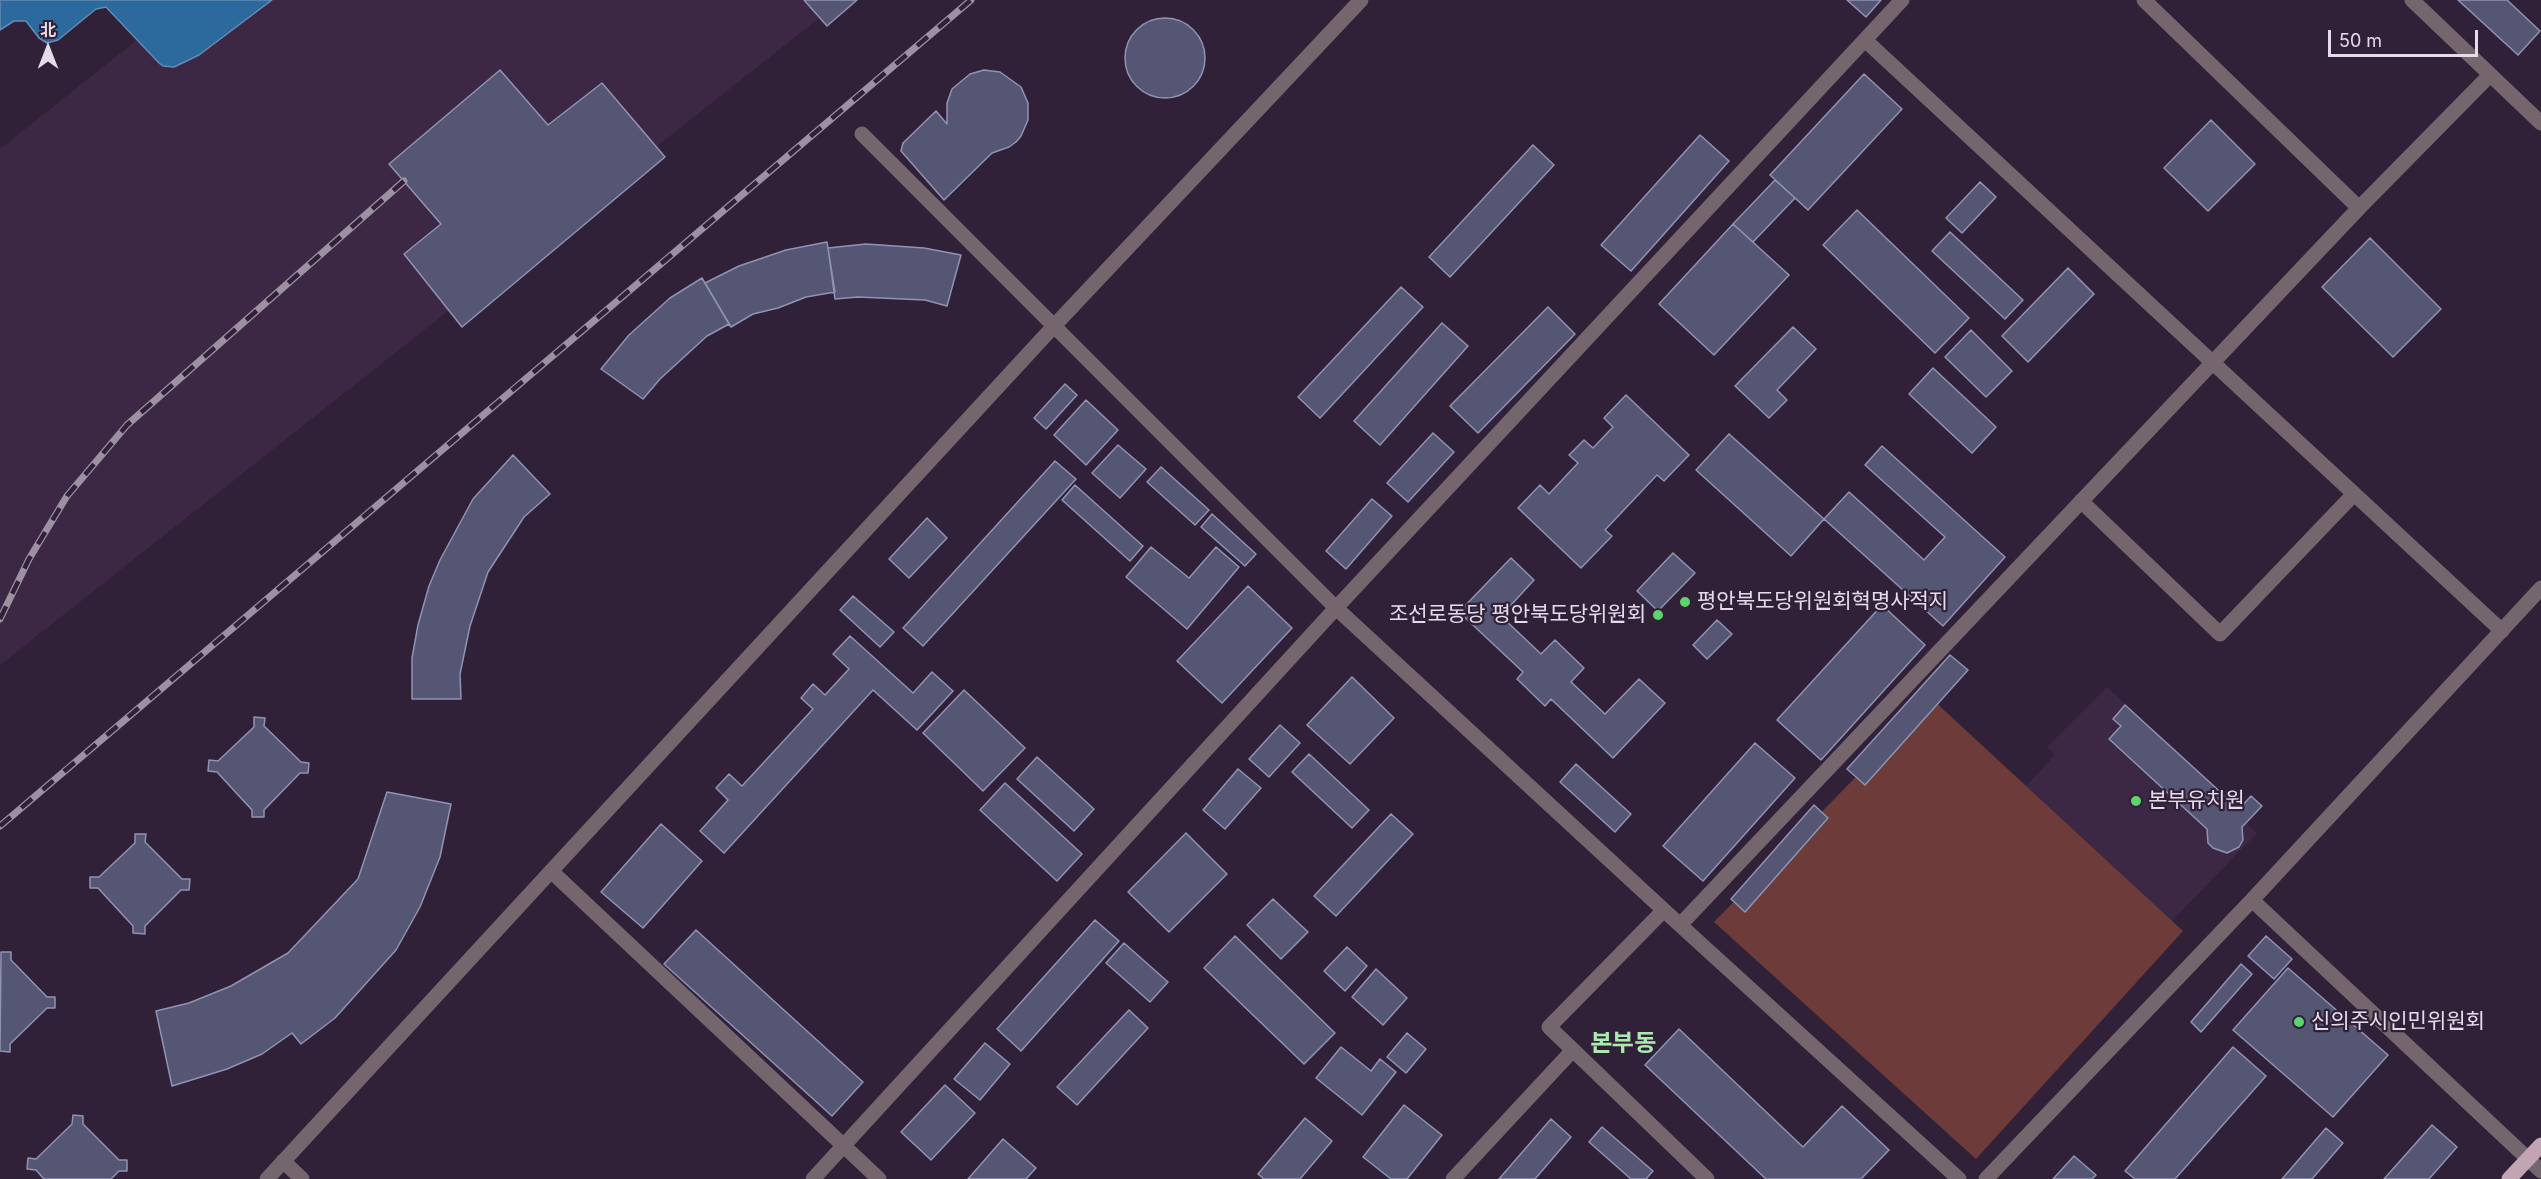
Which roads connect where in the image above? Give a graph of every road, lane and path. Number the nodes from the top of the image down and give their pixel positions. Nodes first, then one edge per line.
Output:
1 (1361, 0) edge
2 (1902, 0) edge
3 (2144, 0) edge
4 (2412, 0) edge
5 (1864, 40) junction
6 (2490, 75) junction
7 (2541, 123) edge
8 (862, 134) dead end
9 (2359, 208) junction
10 (1054, 326) junction
11 (2212, 363) junction
12 (2354, 494) junction
13 (2081, 501) junction
14 (2541, 588) edge
15 (1336, 608) junction
16 (2502, 631) junction
17 (551, 871) junction
18 (2252, 900) junction
19 (1664, 910) junction
20 (1680, 925) junction
21 (1573, 1050) junction
22 (2541, 1145) edge
23 (843, 1146) junction
24 (2528, 1158) junction
25 (283, 1161) junction
26 (2541, 1171) edge
27 (267, 1179) edge
28 (302, 1179) edge
29 (813, 1179) edge
30 (879, 1179) edge
31 (1454, 1179) edge
32 (1707, 1179) edge
33 (1959, 1179) edge
34 (1986, 1179) edge
35 (2509, 1179) edge

1 - 10 street
2 - 5 street
3 - 9 street
4 - 6 street
5 - 11 street
5 - 15 street
6 - 7 street
6 - 9 street
8 - 10 street
9 - 11 street
10 - 15 street
10 - 17 street
11 - 12 street
11 - 13 street
12 - 13 street
12 - 16 street
13 - 20 street
14 - 16 street
15 - 19 street
15 - 23 street
16 - 18 street
17 - 23 street
17 - 25 street
18 - 24 street
18 - 34 street
19 - 20 street
19 - 21 street
20 - 33 street
21 - 31 street
21 - 32 street
22 - 24 main road
23 - 29 street
23 - 30 street
24 - 26 street
24 - 35 main road
25 - 27 street
25 - 28 street

